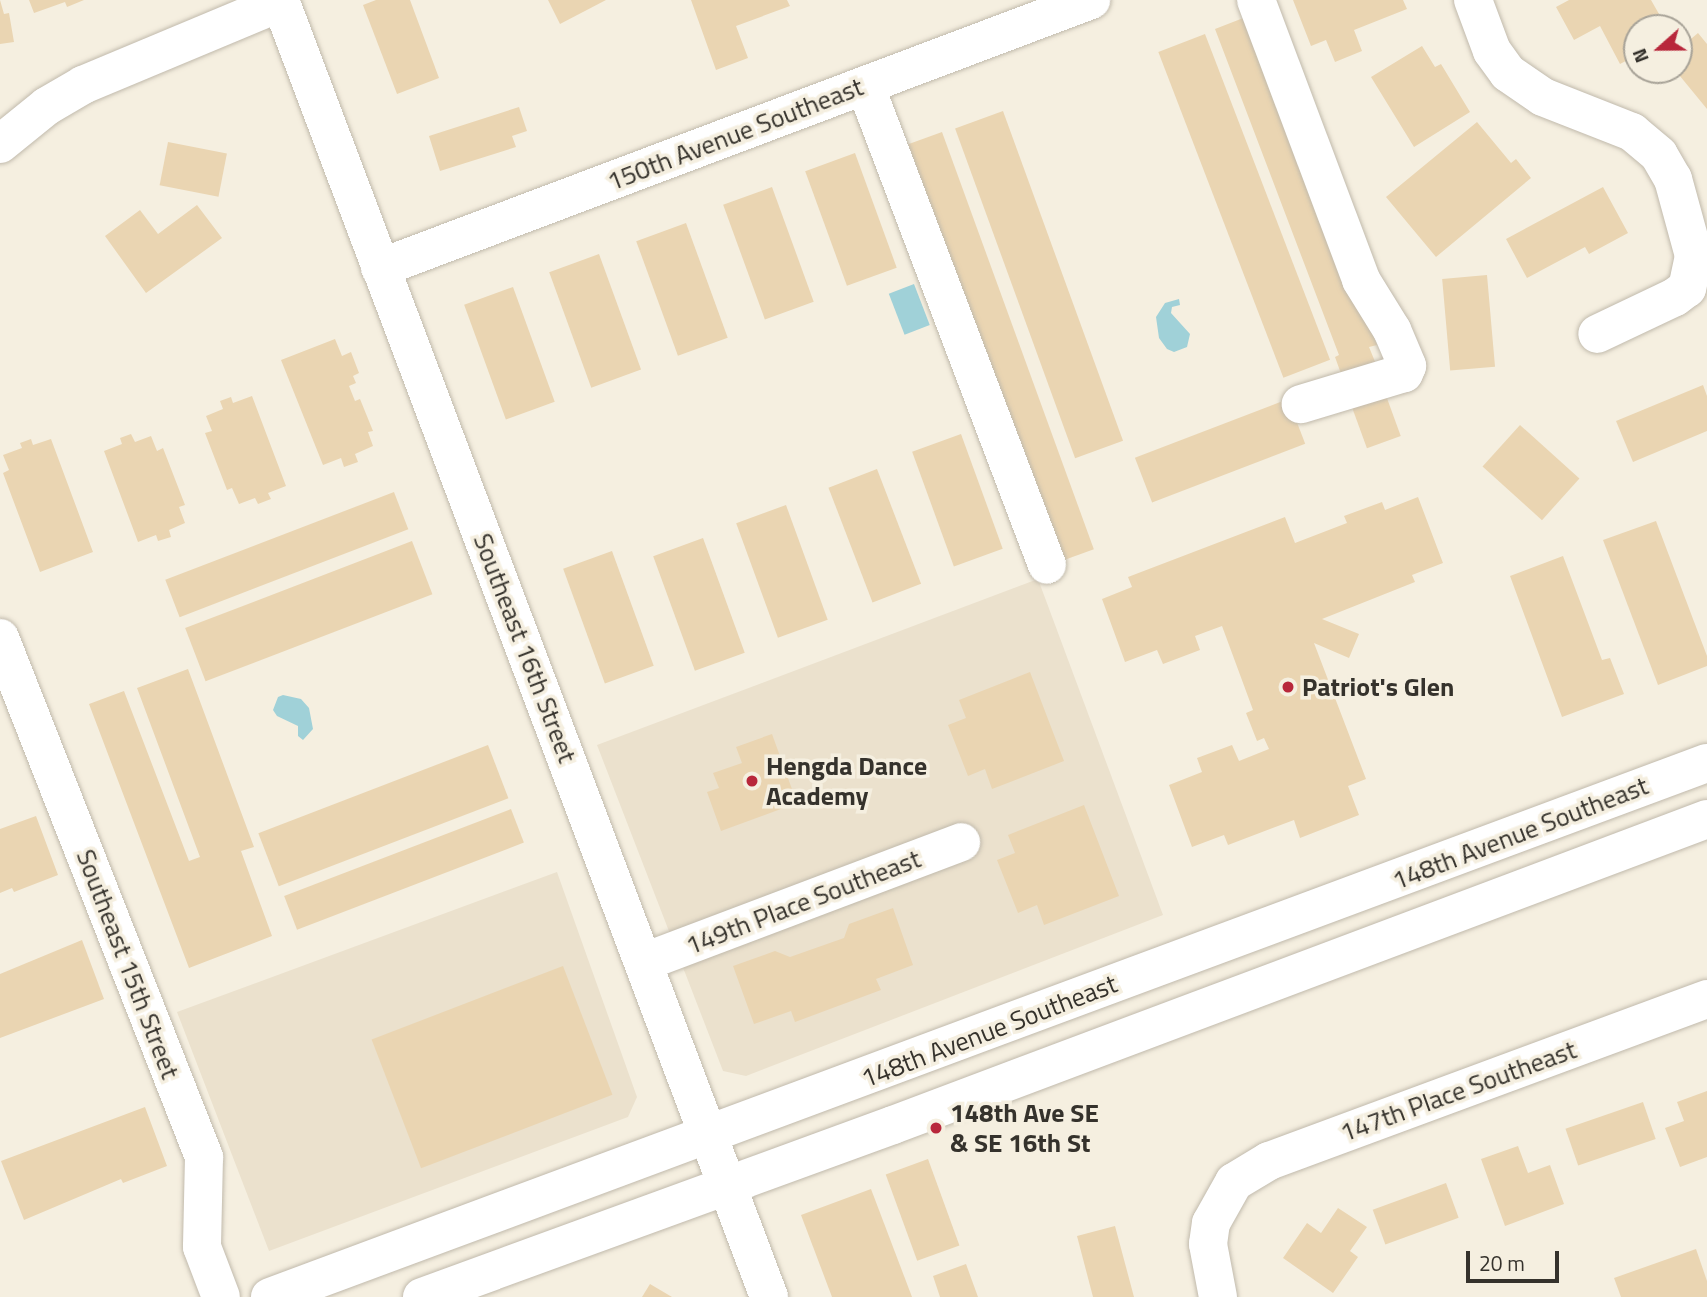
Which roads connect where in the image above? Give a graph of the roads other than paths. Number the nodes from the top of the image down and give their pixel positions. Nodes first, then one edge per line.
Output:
1 (1091, 0) edge
2 (1256, 0) edge
3 (1473, 0) edge
4 (280, 1) edge
5 (865, 85) junction
6 (0, 144) edge
7 (380, 268) junction
8 (1597, 334) dead end
9 (1301, 404) dead end
10 (1046, 565) dead end
11 (0, 638) edge
12 (1707, 763) edge
13 (1707, 820) edge
14 (961, 842) dead end
15 (644, 962) junction
16 (1707, 999) edge
17 (708, 1136) junction
18 (727, 1186) junction
19 (221, 1297) edge
20 (270, 1297) edge
21 (422, 1297) edge
22 (769, 1297) edge
23 (1218, 1297) edge

1 - 5 street, 150th Avenue Southeast
2 - 9 street
3 - 8 street
4 - 6 street
4 - 7 street, Southeast 16th Street
5 - 7 street, 150th Avenue Southeast
5 - 10 street
7 - 15 street, Southeast 16th Street
11 - 19 street, Southeast 15th Street
12 - 17 street, 148th Avenue Southeast
13 - 18 street, 148th Avenue Southeast
14 - 15 street, 149th Place Southeast
15 - 17 street, Southeast 16th Street
16 - 23 street, 147th Place Southeast
17 - 18 street, Southeast 16th Street
17 - 20 street, 148th Avenue Southeast
18 - 21 street, 148th Avenue Southeast
18 - 22 street, Southeast 16th Street

